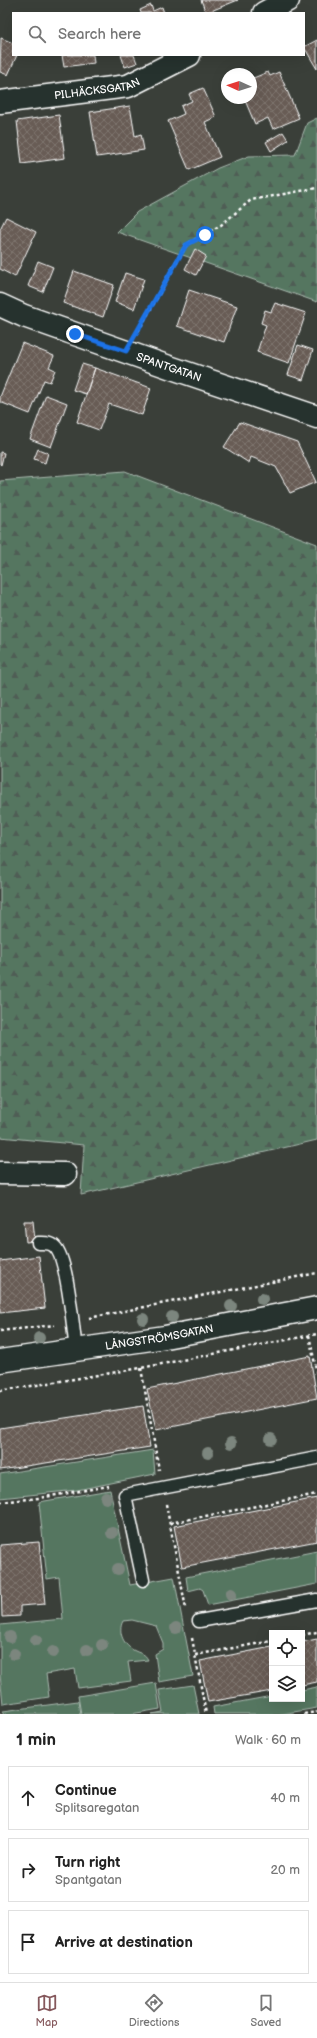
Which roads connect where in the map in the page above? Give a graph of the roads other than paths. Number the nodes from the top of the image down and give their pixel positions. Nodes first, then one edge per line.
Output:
1 (288, 0) edge
2 (266, 12) edge
3 (187, 56) edge
4 (0, 102) edge
5 (0, 305) edge
6 (317, 417) edge
7 (0, 1173) edge
8 (65, 1174) dead end
9 (38, 1243) dead end
10 (317, 1308) edge
11 (76, 1350) junction
12 (0, 1361) edge
13 (317, 1458) edge
14 (143, 1580) dead end
15 (317, 1600) edge
16 (199, 1621) dead end

1 - 2 street
3 - 4 street, PILHÄCKSGATAN
5 - 6 street, SPANTGATAN
7 - 8 street
9 - 11 lane
10 - 11 street, LÅNGSTRÖMSGATAN
11 - 12 street, LÅNGSTRÖMSGATAN
13 - 14 lane
15 - 16 lane

